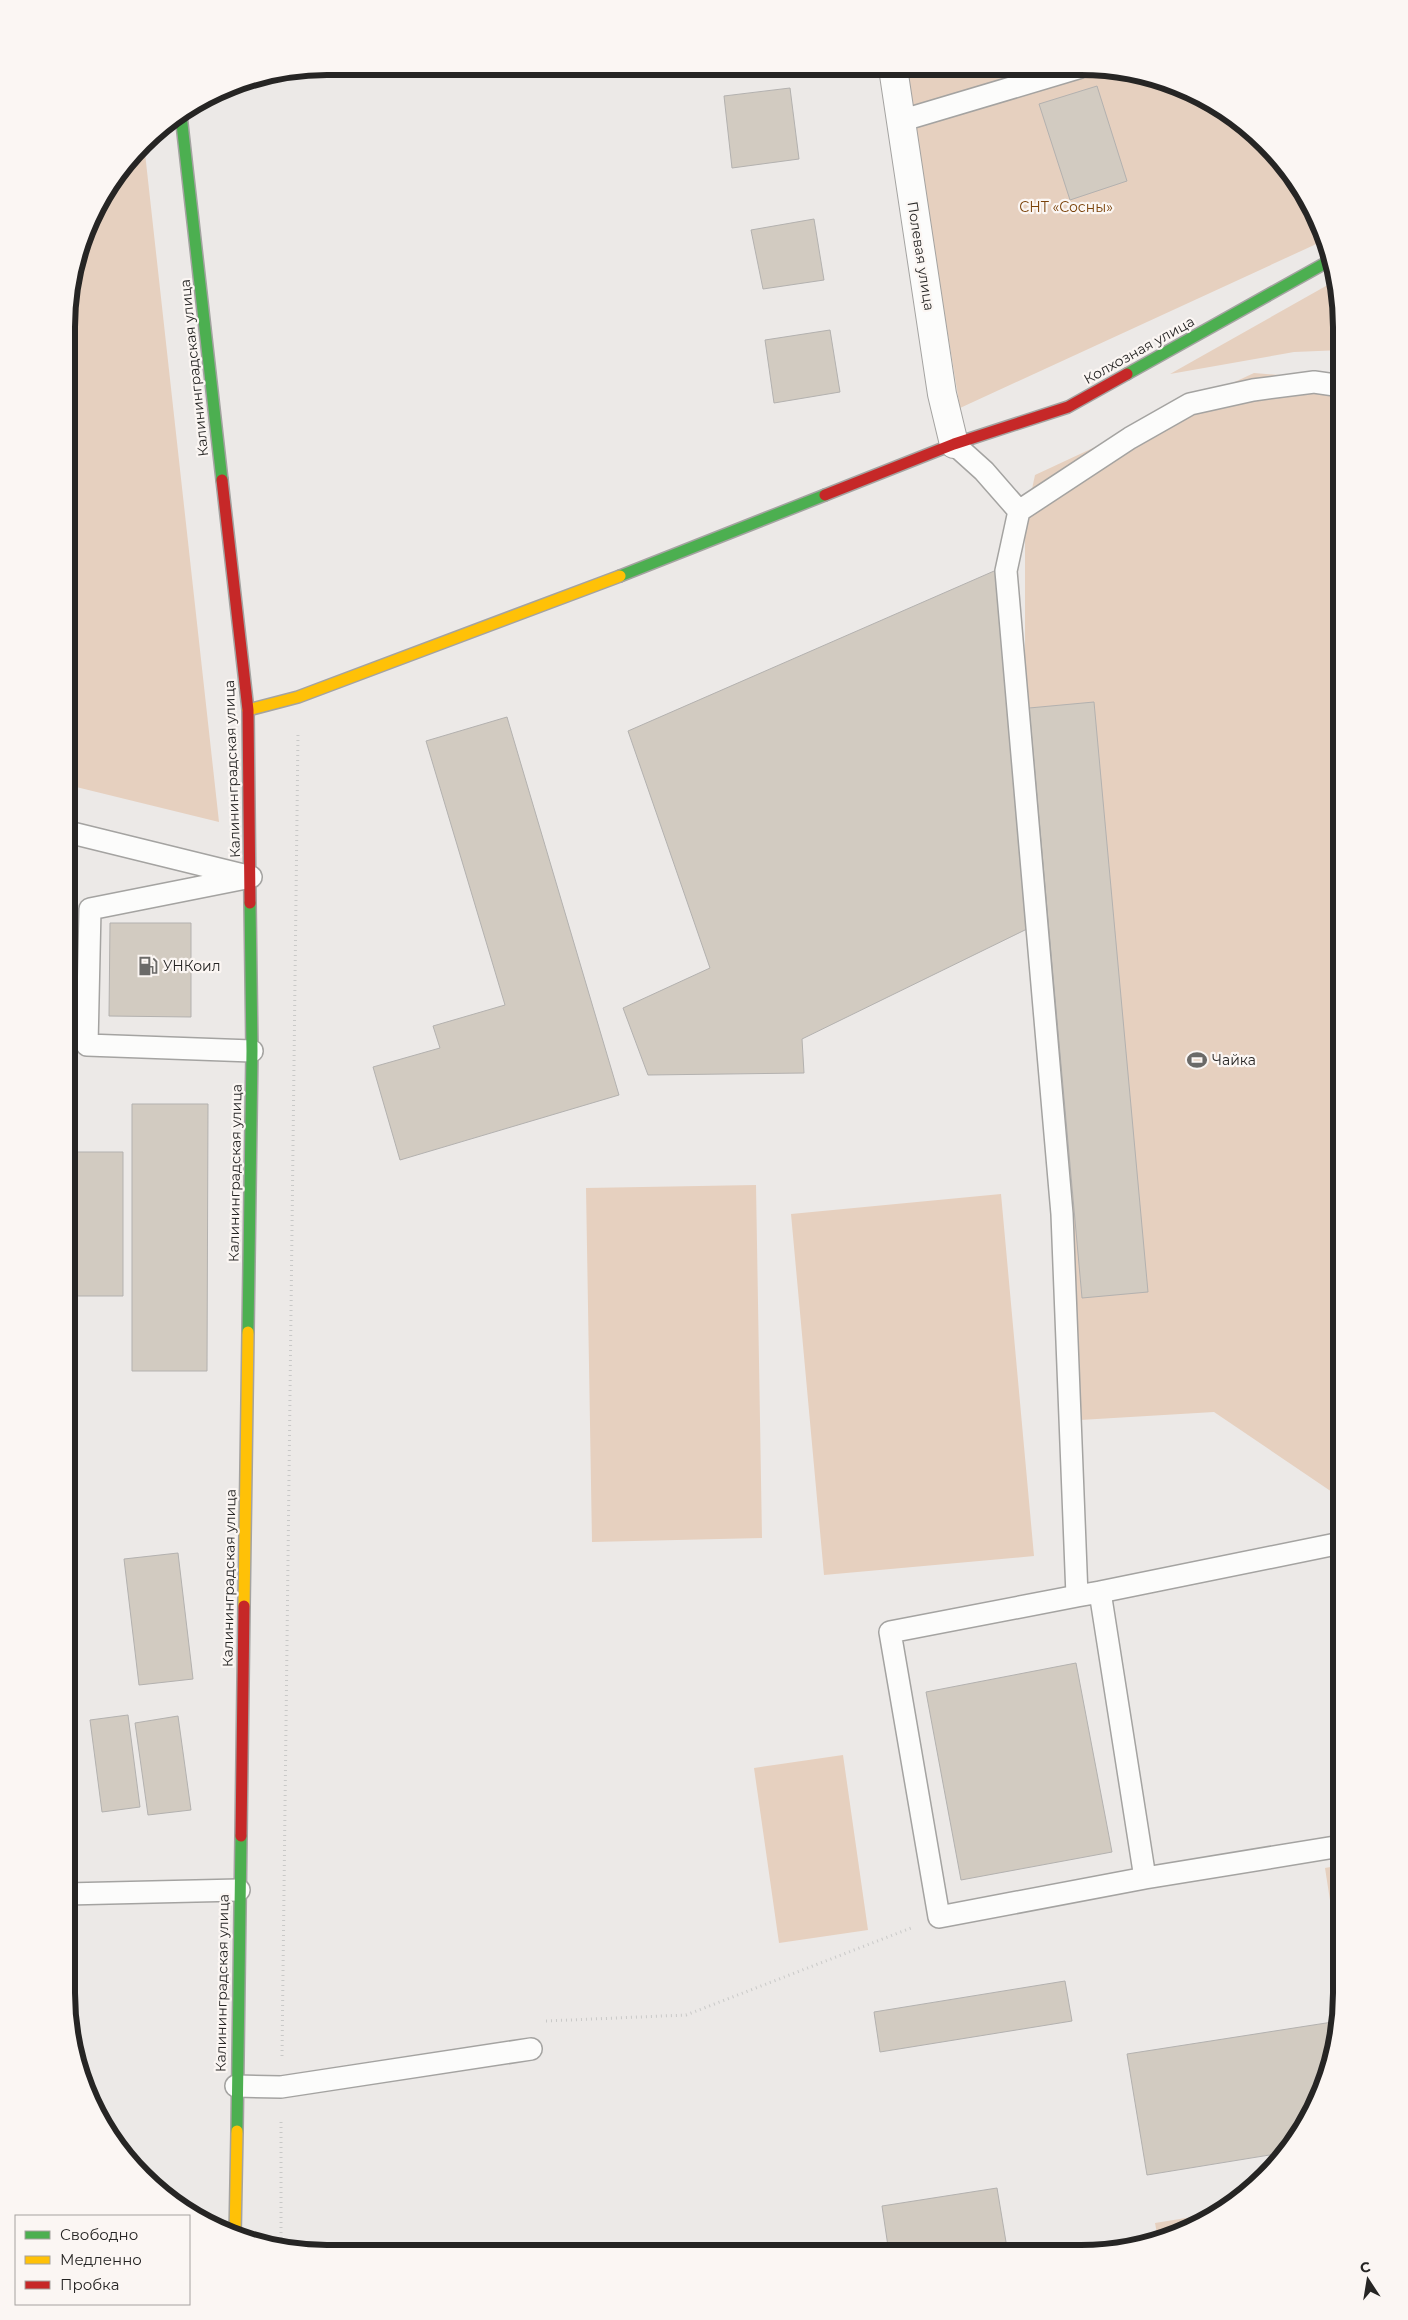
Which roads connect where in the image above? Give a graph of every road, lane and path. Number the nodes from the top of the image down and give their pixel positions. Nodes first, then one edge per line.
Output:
1 (894, 75) edge
2 (1054, 75) edge
3 (182, 121) edge
4 (900, 121) junction
5 (1325, 263) edge
6 (1333, 385) edge
7 (954, 444) junction
8 (1019, 511) junction
9 (298, 697) junction
10 (248, 710) junction
11 (75, 834) edge
12 (251, 877) junction
13 (252, 1051) junction
14 (1333, 1545) edge
15 (1100, 1592) junction
16 (1077, 1596) junction
17 (1333, 1847) edge
18 (1145, 1878) junction
19 (239, 1890) junction
20 (75, 1894) edge
21 (939, 1917) junction
22 (531, 2049) joint
23 (236, 2086) junction
24 (281, 2088) junction
25 (235, 2228) edge
26 (280, 2240) edge

1 - 4 street, Полевая улица
2 - 4 lane
3 - 10 street, Калининградская улица
4 - 7 street, Полевая улица
5 - 7 street, Колхозная улица
6 - 8 lane
7 - 8 lane
7 - 9 street, Колхозная улица
8 - 16 lane
9 - 10 street, Колхозная улица
9 - 24 path
10 - 12 street, Калининградская улица
11 - 12 lane
12 - 13 street, Калининградская улица
12 - 13 lane
13 - 19 street, Калининградская улица
14 - 15 lane
15 - 16 lane
15 - 18 lane
16 - 21 lane
17 - 18 lane
18 - 21 lane
19 - 20 lane
19 - 23 street, Калининградская улица
21 - 22 path
22 - 24 lane
23 - 24 lane
23 - 25 street, Калининградская улица
24 - 26 path

